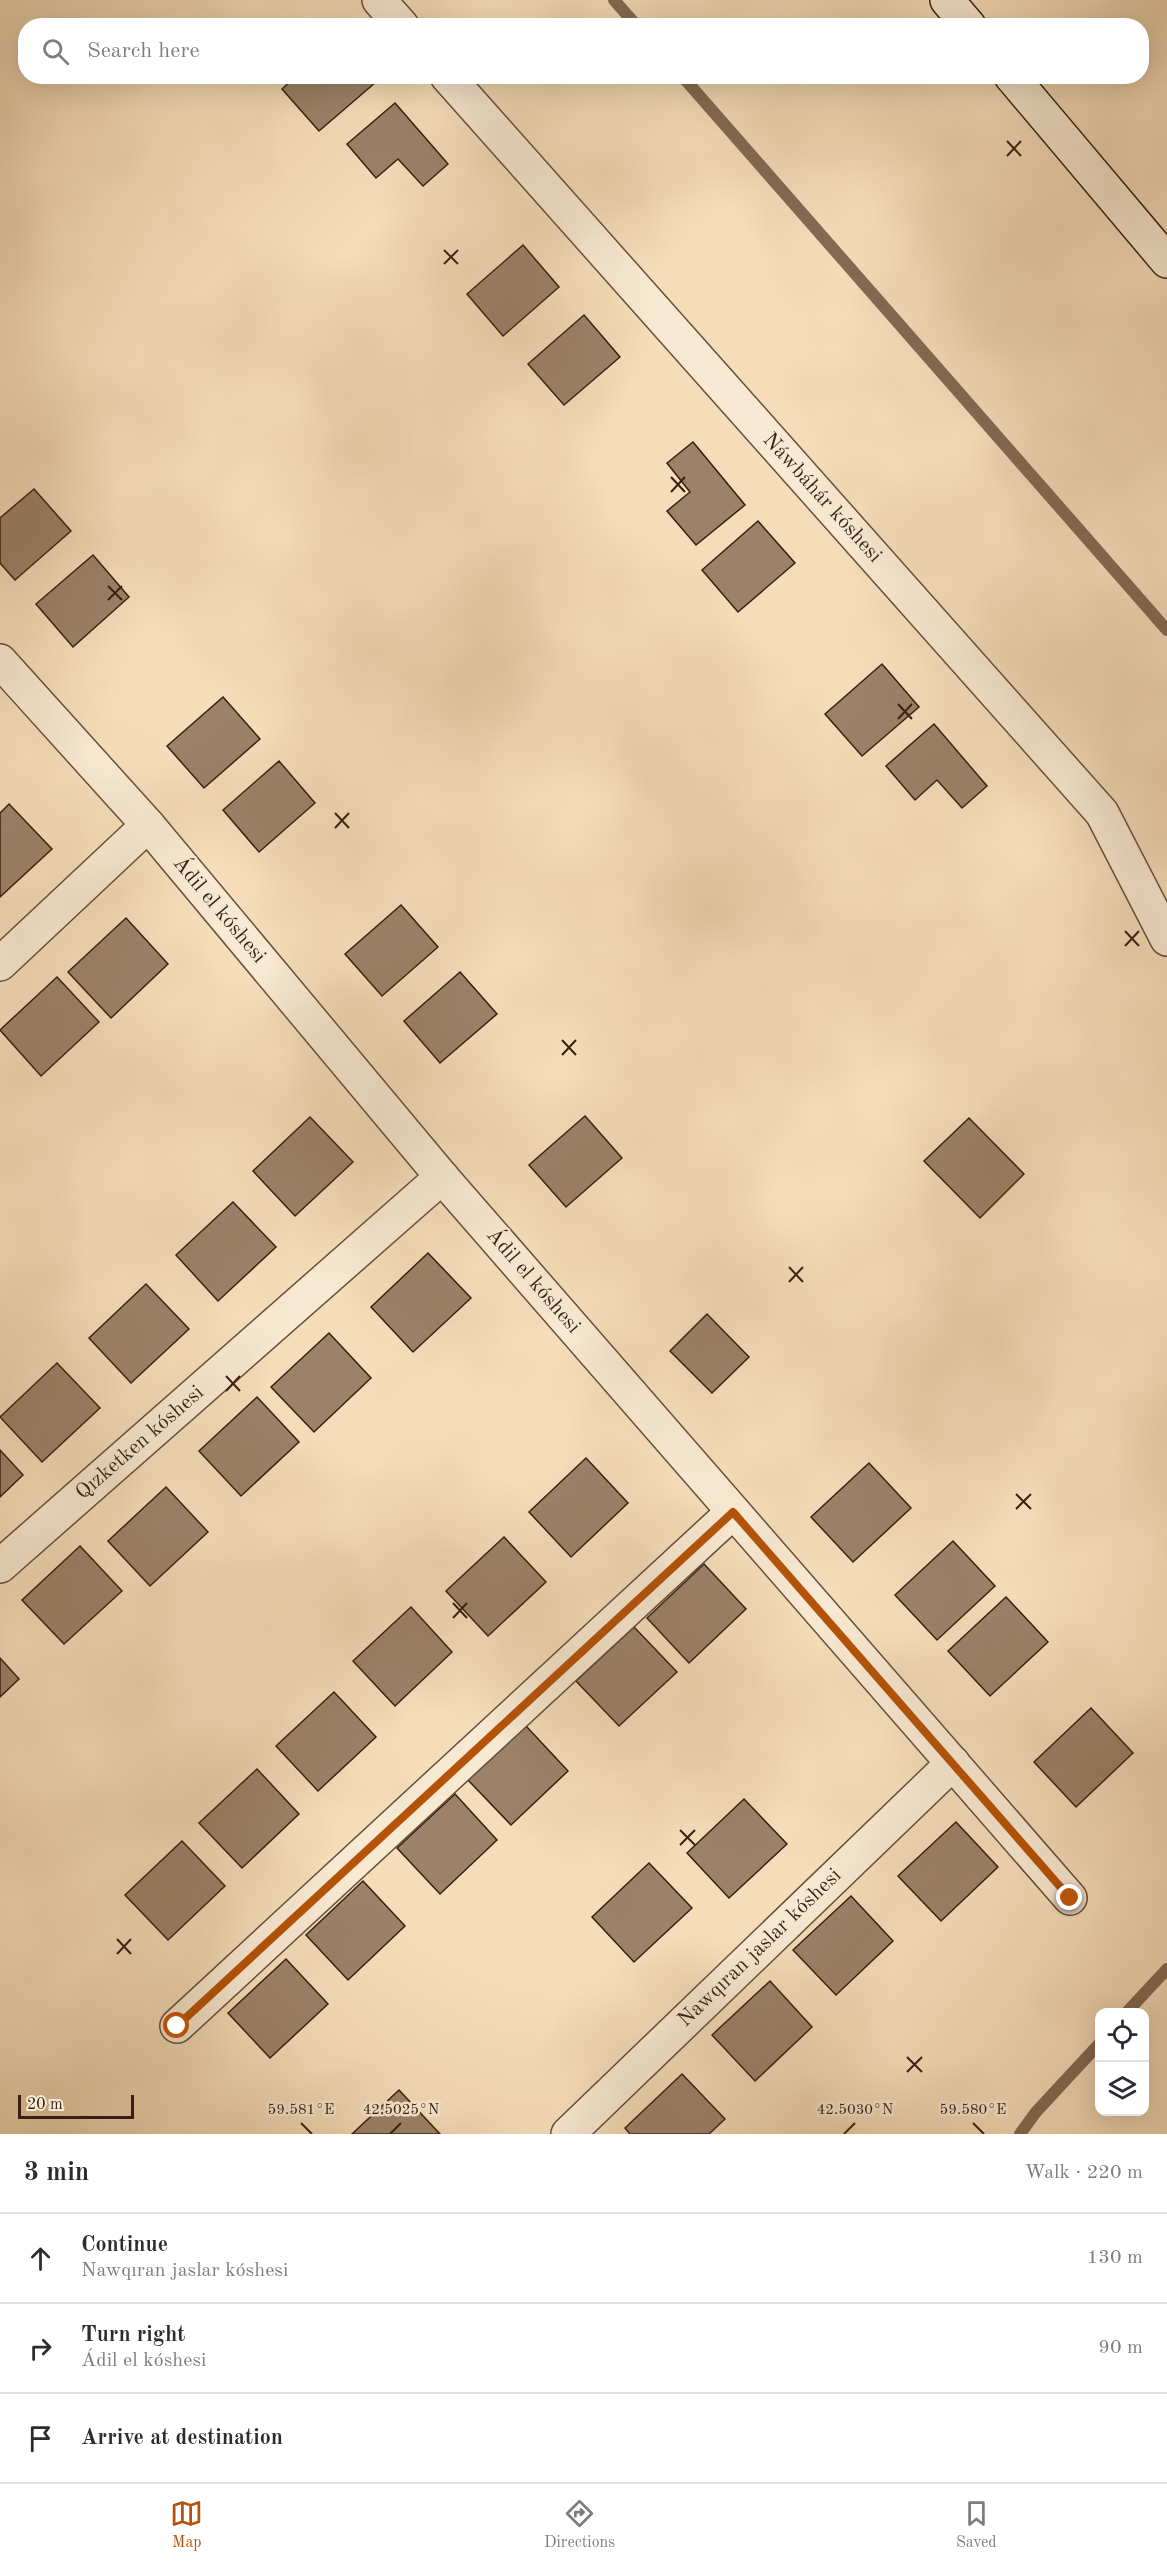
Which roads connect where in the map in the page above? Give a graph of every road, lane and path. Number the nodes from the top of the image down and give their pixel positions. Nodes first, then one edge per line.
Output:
1 (379, 0) edge
2 (947, 0) edge
3 (395, 18) edge
4 (962, 18) edge
5 (454, 84) edge
6 (1018, 84) edge
7 (1167, 261) edge
8 (0, 661) edge
9 (148, 825) junction
10 (1167, 939) edge
11 (0, 964) edge
12 (442, 1176) junction
13 (733, 1512) junction
14 (0, 1566) edge
15 (953, 1763) junction
16 (1070, 1898) dead end
17 (177, 2026) dead end
18 (568, 2134) edge

1 - 3 street
2 - 4 street
5 - 10 street, Náwbáhár kóshesi
6 - 7 street
8 - 9 street, Ádil el kóshesi
9 - 11 street
9 - 12 street, Ádil el kóshesi
12 - 13 street, Ádil el kóshesi
12 - 14 street, Qızketken kóshesi
13 - 15 street, Ádil el kóshesi
13 - 17 street
15 - 16 street, Ádil el kóshesi
15 - 18 street, Nawqıran jaslar kóshesi

